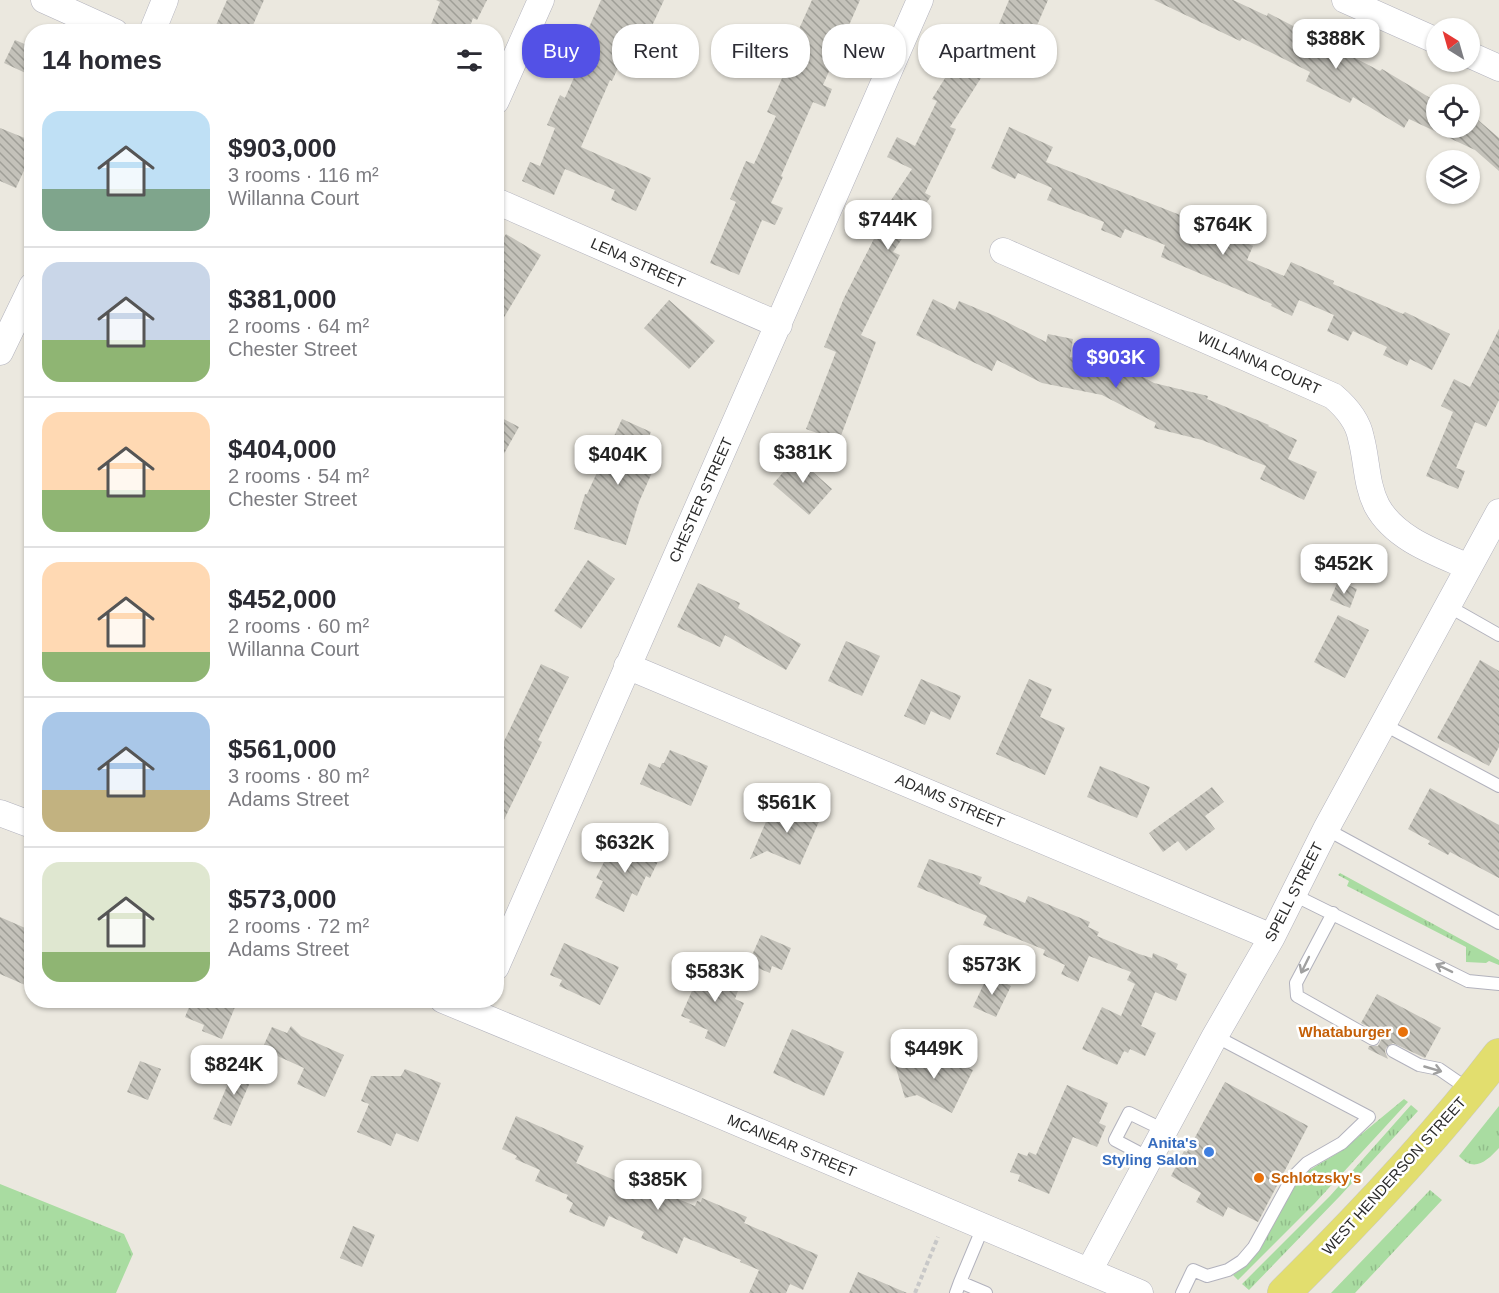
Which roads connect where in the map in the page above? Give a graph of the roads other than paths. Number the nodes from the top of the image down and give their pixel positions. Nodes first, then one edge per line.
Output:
1 (44, 0) edge
2 (165, 0) edge
3 (541, 0) edge
4 (920, 0) edge
5 (1345, 0) edge
6 (97, 24) edge
7 (155, 24) edge
8 (1426, 36) edge
9 (1480, 59) edge
10 (1499, 68) edge
11 (504, 83) edge
12 (504, 205) edge
13 (1003, 251) dead end
14 (24, 302) edge
15 (778, 326) junction
16 (0, 352) edge
17 (1499, 512) edge
18 (1469, 567) junction
19 (1448, 606) junction
20 (1499, 635) edge
21 (627, 666) junction
22 (1383, 724) junction
23 (1499, 786) edge
24 (0, 813) edge
25 (24, 822) edge
26 (1326, 829) junction
27 (1294, 895) junction
28 (1333, 913) junction
29 (1499, 923) edge
30 (1272, 937) junction
31 (504, 949) edge
32 (1499, 984) edge
33 (479, 1008) edge
34 (1215, 1036) junction
35 (1373, 1039) dead end
36 (1393, 1051) dead end
37 (1499, 1055) edge
38 (1471, 1091) junction
39 (1164, 1130) junction
40 (1149, 1158) junction
41 (983, 1227) junction
42 (1089, 1271) junction
43 (958, 1287) edge
44 (986, 1293) edge
45 (1140, 1293) edge
46 (1182, 1293) edge
47 (1284, 1293) edge

1 - 6 street
2 - 7 street
3 - 11 street
4 - 15 street, CHESTER STREET
5 - 8 street
9 - 10 street
12 - 15 street, LENA STREET
13 - 18 street, WILLANNA COURT
14 - 16 street
15 - 21 street, CHESTER STREET
17 - 18 street, SPELL STREET
18 - 19 street, SPELL STREET
19 - 20 lane
19 - 22 street, SPELL STREET
21 - 30 street, ADAMS STREET
21 - 31 street, CHESTER STREET
22 - 23 lane
22 - 26 street, SPELL STREET
24 - 25 street
26 - 27 street, SPELL STREET
26 - 29 lane
27 - 28 lane
27 - 30 street, SPELL STREET
32 -> 28 lane
28 -> 35 lane
30 - 34 street, SPELL STREET
33 - 41 street, MCANEAR STREET
34 - 39 street, SPELL STREET
34 - 46 lane
36 -> 38 lane
37 - 38 main road, WEST HENDERSON STREET
38 - 47 main road, WEST HENDERSON STREET
39 - 40 street, SPELL STREET
39 - 40 lane
40 - 42 street, SPELL STREET
41 - 42 street, MCANEAR STREET
41 - 43 lane
42 - 45 street, MCANEAR STREET
43 - 44 lane

